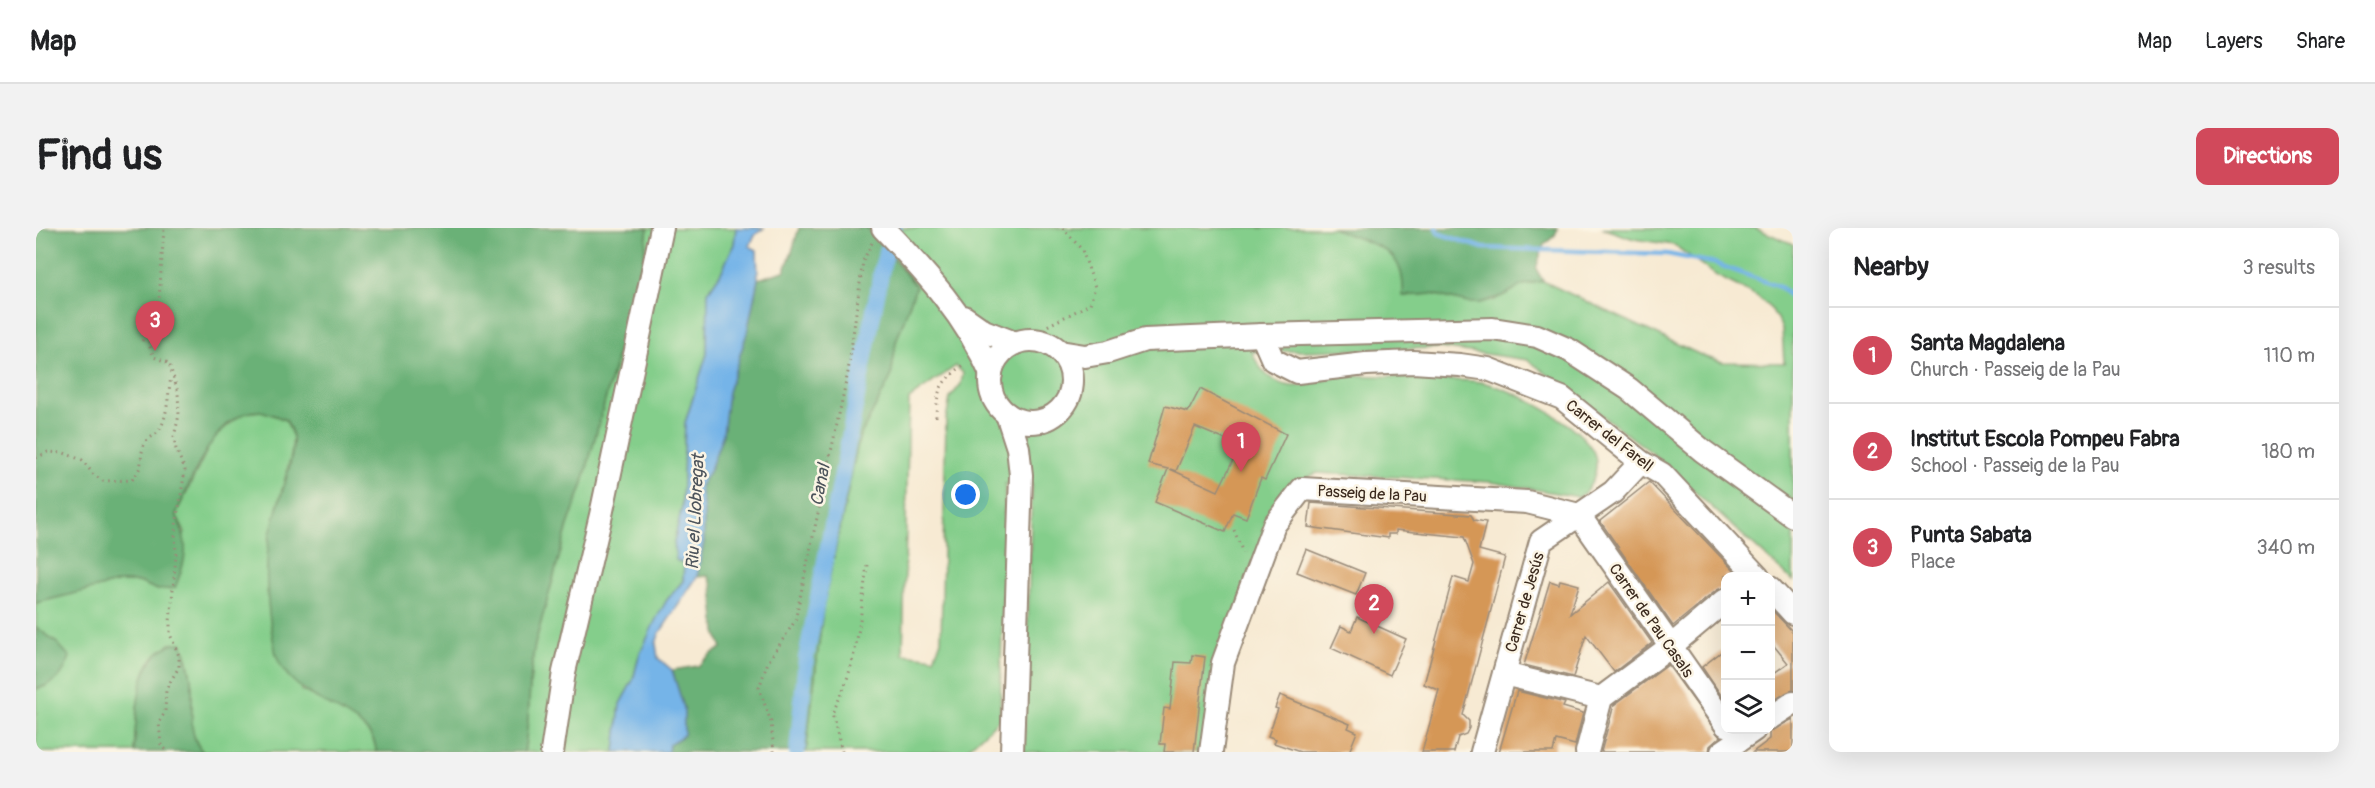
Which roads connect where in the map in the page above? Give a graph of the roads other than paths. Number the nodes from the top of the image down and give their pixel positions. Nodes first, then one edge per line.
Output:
1 (662, 228) edge
2 (880, 232) edge
3 (957, 312) junction
4 (1262, 335) junction
5 (1016, 344) junction
6 (1050, 347) junction
7 (1108, 351) junction
8 (987, 365) junction
9 (1071, 389) junction
10 (1007, 414) junction
11 (1043, 420) junction
12 (1641, 462) junction
13 (1021, 475) junction
14 (1579, 515) junction
15 (1793, 516) edge
16 (1753, 572) edge
17 (1775, 595) edge
18 (1721, 603) edge
19 (1793, 613) edge
20 (1671, 646) junction
21 (1504, 674) junction
22 (1601, 698) junction
23 (1793, 703) edge
24 (1775, 715) edge
25 (1735, 738) edge
26 (1012, 743) edge
27 (552, 752) edge
28 (998, 752) edge
29 (1211, 752) edge
30 (1482, 752) edge
31 (1587, 752) edge

1 - 27 street
2 - 3 street
3 - 5 street
3 - 8 street
4 - 7 street
4 - 12 street, Carrer del Farell
4 - 15 street
5 - 6 street
5 - 8 street
6 - 7 street
6 - 9 street
7 - 9 street
8 - 10 street
9 - 11 street
10 - 11 street
10 - 13 street
11 - 13 street
12 - 14 street, Carrer de Jesús
12 - 16 street, Carrer del Farell
13 - 26 street
14 - 20 street, Carrer de Pau Casals
14 - 21 street, Carrer de Jesús
14 - 29 street, Passeig de la Pau
17 - 19 street, Carrer del Farell
18 - 20 street
20 - 22 street
20 - 25 street, Carrer de Pau Casals
21 - 22 street
21 - 30 street, Carrer de Jesús
22 - 31 street
23 - 24 street
26 - 28 street

